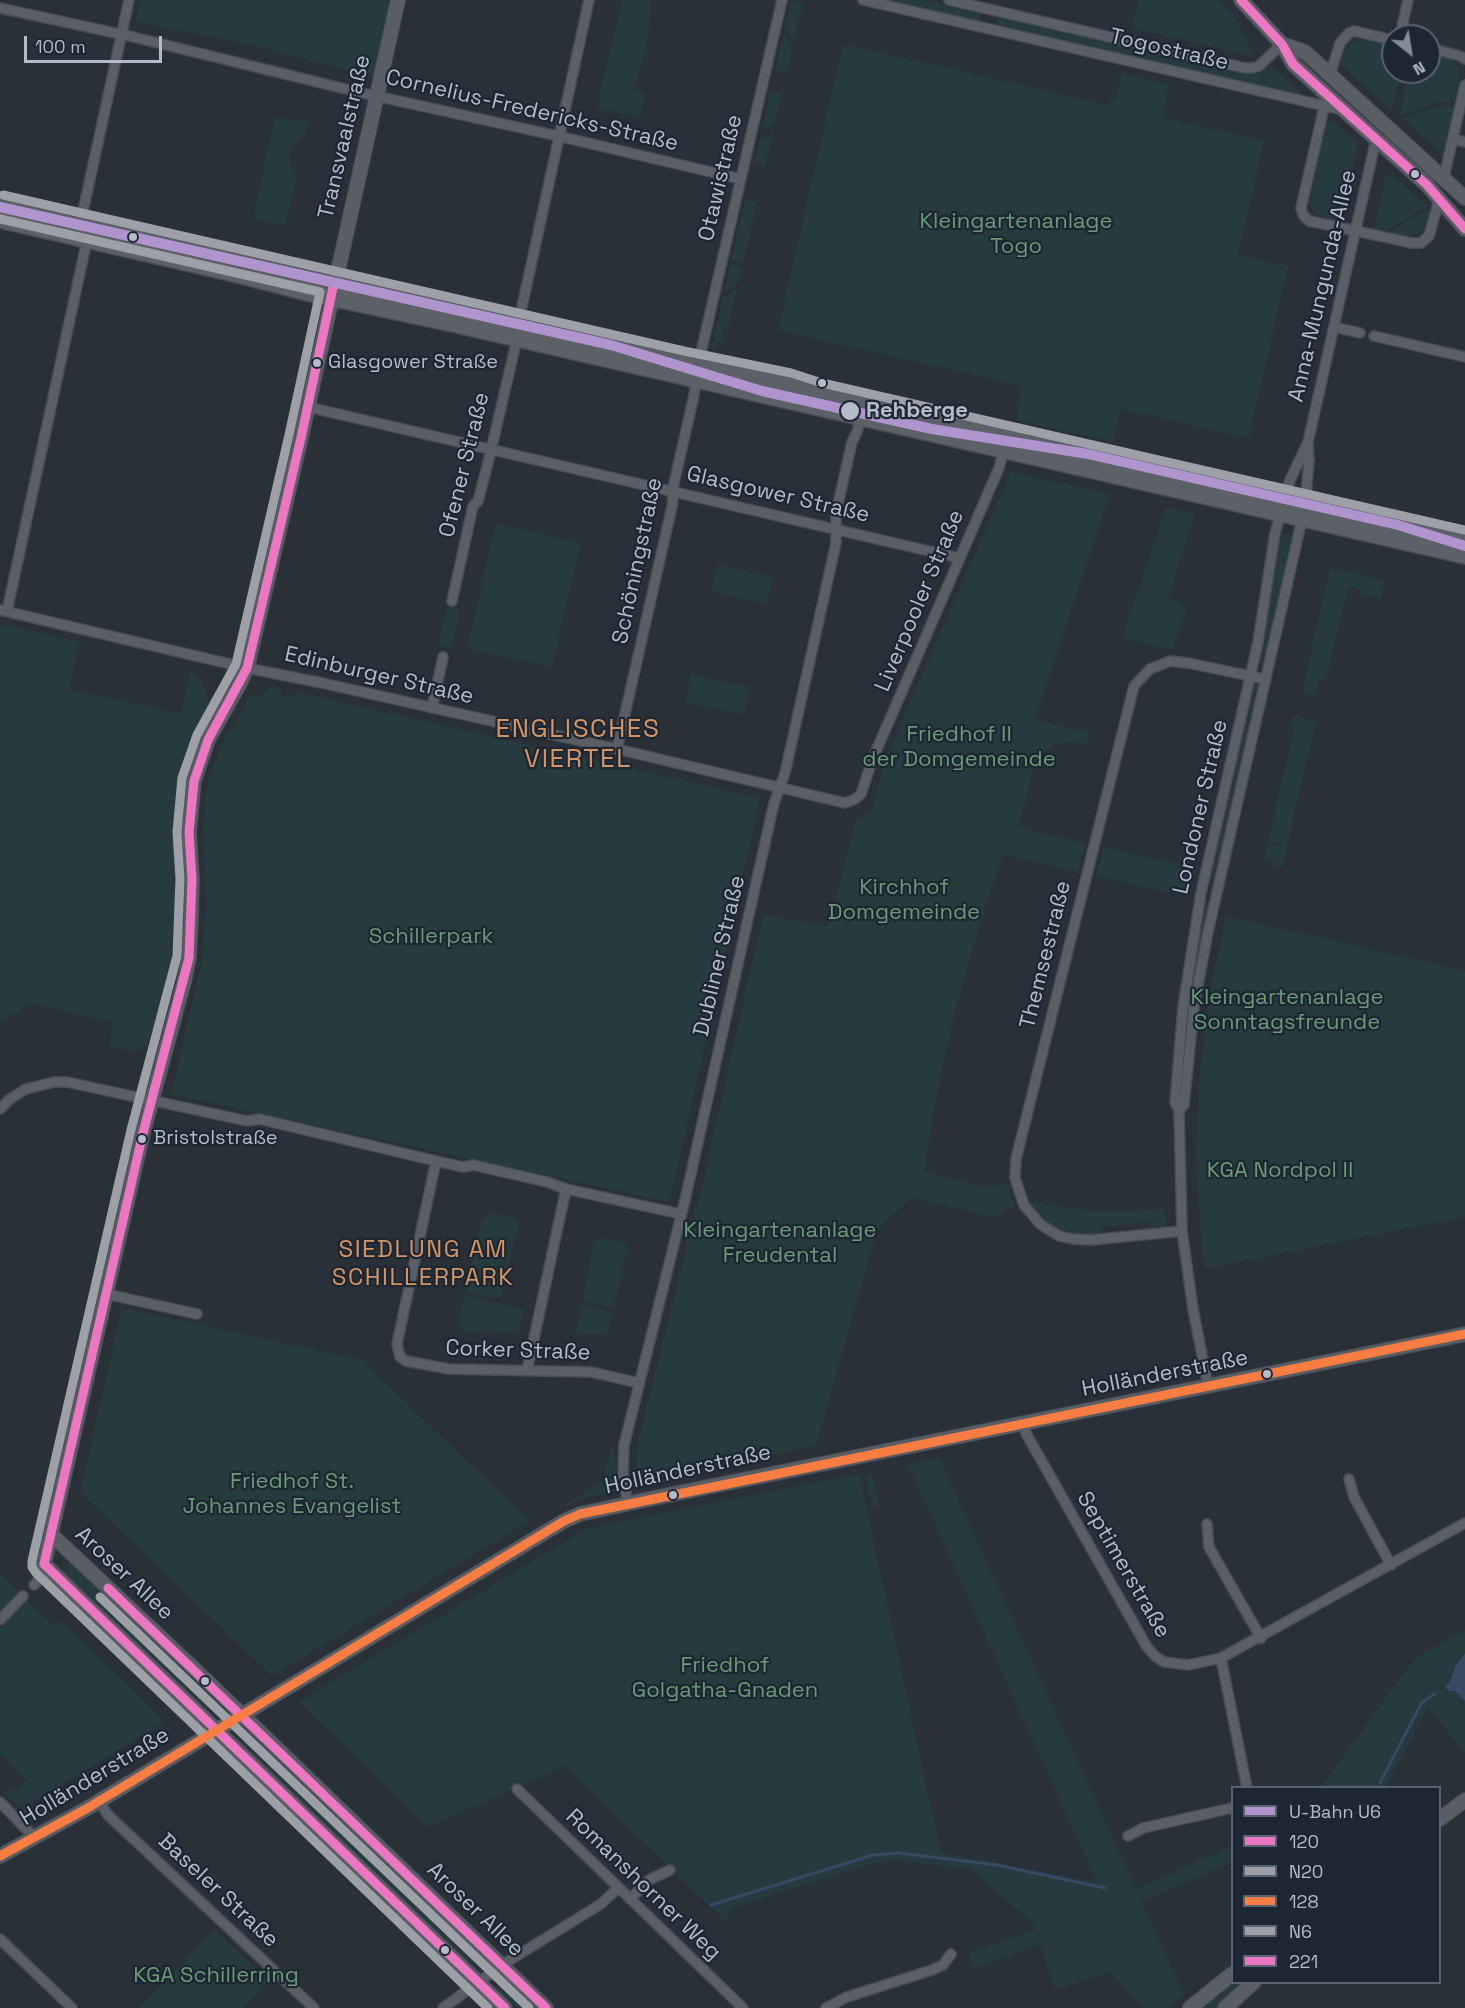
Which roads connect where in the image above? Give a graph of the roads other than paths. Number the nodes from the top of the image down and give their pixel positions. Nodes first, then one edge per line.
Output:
1 (129, 0) edge
2 (398, 0) edge
3 (589, 0) edge
4 (782, 0) edge
5 (863, 0) edge
6 (950, 0) edge
7 (1241, 0) edge
8 (1408, 0) edge
9 (0, 8) edge
10 (992, 10) junction
11 (1403, 24) edge
12 (987, 28) junction
13 (121, 34) junction
14 (1381, 37) edge
15 (1282, 44) junction
16 (1441, 51) edge
17 (1465, 59) edge
18 (1330, 75) junction
19 (1465, 85) edge
20 (376, 96) junction
21 (1325, 101) junction
22 (1462, 113) edge
23 (1381, 121) junction
24 (558, 136) junction
25 (1453, 139) junction
26 (1376, 140) junction
27 (1465, 142) edge
28 (1444, 177) junction
29 (741, 178) junction
30 (1465, 198) edge
31 (1439, 200) junction
32 (0, 207) edge
33 (0, 220) edge
34 (1463, 224) edge
35 (80, 225) junction
36 (1356, 231) junction
37 (87, 240) junction
38 (292, 281) junction
39 (332, 291) junction
40 (1334, 327) junction
41 (517, 332) junction
42 (1360, 333) dead end
43 (1374, 336) dead end
44 (1465, 357) edge
45 (698, 373) junction
46 (308, 407) junction
47 (861, 417) junction
48 (1308, 442) junction
49 (491, 450) junction
50 (1004, 450) junction
51 (672, 492) junction
52 (1282, 507) junction
53 (1304, 512) junction
54 (836, 528) junction
55 (1465, 542) edge
56 (1465, 556) edge
57 (959, 558) junction
58 (452, 601) dead end
59 (4, 610) edge
60 (443, 657) dead end
61 (247, 668) junction
62 (1250, 676) junction
63 (1265, 679) junction
64 (432, 708) junction
65 (617, 749) junction
66 (778, 788) junction
67 (855, 800) joint
68 (152, 1099) junction
69 (0, 1109) edge
70 (1179, 1110) junction
71 (436, 1161) junction
72 (566, 1189) junction
73 (681, 1214) junction
74 (1182, 1231) junction
75 (106, 1294) junction
76 (197, 1314) dead end
77 (1465, 1334) edge
78 (527, 1371) junction
79 (639, 1383) junction
80 (1208, 1386) junction
81 (1022, 1424) junction
82 (1349, 1479) dead end
83 (628, 1504) junction
84 (1465, 1523) edge
85 (1207, 1524) dead end
86 (52, 1535) junction
87 (1391, 1565) junction
88 (50, 1569) junction
89 (34, 1585) dead end
90 (23, 1596) dead end
91 (0, 1620) edge
92 (1261, 1638) junction
93 (1221, 1658) junction
94 (242, 1714) junction
95 (217, 1730) junction
96 (1247, 1786) edge
97 (517, 1789) dead end
98 (1465, 1800) edge
99 (99, 1801) junction
100 (0, 1802) edge
101 (1231, 1808) edge
102 (1441, 1818) edge
103 (1128, 1836) dead end
104 (35, 1838) junction
105 (0, 1856) edge
106 (670, 1870) dead end
107 (618, 1888) junction
108 (630, 1899) junction
109 (0, 1939) edge
110 (951, 1954) dead end
111 (502, 1965) junction
112 (1231, 1976) edge
113 (478, 1982) junction
114 (1253, 1984) edge
115 (72, 2008) edge
116 (314, 2008) edge
117 (443, 2008) edge
118 (505, 2008) edge
119 (546, 2008) edge
120 (743, 2008) edge
121 (826, 2008) edge
122 (1190, 2008) edge
123 (1225, 2008) edge

1 - 13 street
2 - 20 main road, Transvaalstraße
3 - 24 street, Ofener Straße
4 - 29 street, Otawistraße
5 - 12 street, Togostraße
6 - 10 street, Togostraße
7 - 15 main road
8 - 11 street
9 - 13 street, Cornelius-Fredericks-Straße
10 - 12 street
10 - 15 street, Togostraße
12 - 21 street, Togostraße
13 - 20 street, Cornelius-Fredericks-Straße
13 - 35 street
14 - 18 street
15 - 18 main road
15 - 21 main road
16 - 17 street
18 - 21 main road
18 - 23 main road
19 - 22 street
20 - 24 street, Cornelius-Fredericks-Straße
20 - 39 main road, Transvaalstraße
21 - 26 main road
21 - 36 street
22 - 25 street
23 - 26 main road
23 - 28 main road
24 - 29 street, Cornelius-Fredericks-Straße
24 - 41 street, Ofener Straße
25 - 27 street
25 - 28 street
26 - 31 main road
26 - 36 street, Anna-Mungunda-Allee
28 - 30 main road
28 - 31 main road
29 - 45 street, Otawistraße
31 - 34 main road
31 - 36 street
32 - 35 main road
33 - 37 main road
35 - 38 main road
36 - 40 street, Anna-Mungunda-Allee
37 - 38 main road
37 - 59 street
38 - 39 main road
39 - 41 main road
39 - 46 main road, Transvaalstraße
40 - 42 street
40 - 48 street, Anna-Mungunda-Allee
41 - 45 main road
41 - 49 street, Ofener Straße
43 - 44 street
45 - 47 main road
45 - 51 street, Schöningstraße
45 - 52 main road
46 - 49 street, Glasgower Straße
46 - 61 main road, Transvaalstraße
47 - 50 main road
47 - 54 street, Dubliner Straße
48 - 52 street, Anna-Mungunda-Allee
48 - 53 street, Anna-Mungunda-Allee
49 - 51 street, Glasgower Straße
49 - 58 street, Ofener Straße
50 - 52 main road
50 - 57 street, Liverpooler Straße
51 - 54 street, Glasgower Straße
51 - 65 street, Schöningstraße
52 - 53 main road
52 - 62 street, Londoner Straße
53 - 55 main road
53 - 56 main road
53 - 63 street, Londoner Straße
54 - 57 street, Glasgower Straße
54 - 66 street, Dubliner Straße
57 - 67 street, Liverpooler Straße
59 - 61 street, Edinburger Straße
60 - 64 street
61 - 64 street, Edinburger Straße
61 - 68 main road, Transvaalstraße
62 - 63 street, Themsestraße
62 - 70 street, Londoner Straße
62 - 74 street, Themsestraße
63 - 70 street, Londoner Straße
64 - 65 street, Edinburger Straße
65 - 66 street, Edinburger Straße
66 - 67 street, Edinburger Straße
66 - 73 street, Dubliner Straße
68 - 69 street
68 - 71 street
68 - 75 main road, Transvaalstraße
70 - 74 street, Londoner Straße
71 - 72 street
71 - 78 street, Corker Straße
72 - 73 street
72 - 78 street
73 - 79 street, Dubliner Straße
74 - 80 street, Londoner Straße
75 - 76 street
75 - 86 main road, Transvaalstraße
77 - 80 main road, Holländerstraße
78 - 79 street, Corker Straße
79 - 83 street, Dubliner Straße
80 - 81 main road, Holländerstraße
81 - 83 main road, Holländerstraße
81 - 93 street, Septimerstraße
82 - 87 street
83 - 94 main road, Holländerstraße
84 - 87 street, Septimerstraße
85 - 92 street
86 - 88 main road, Aroser Allee
86 - 94 main road, Aroser Allee
87 - 92 street, Septimerstraße
88 - 89 street
88 - 95 main road
90 - 91 street
92 - 93 street, Septimerstraße
93 - 96 street
94 - 95 main road, Holländerstraße
94 - 111 main road, Aroser Allee
95 - 99 main road, Holländerstraße
95 - 113 main road
97 - 107 street, Romanshorner Weg
98 - 102 main road
99 - 104 main road, Holländerstraße
99 - 116 street, Baseler Straße
100 - 104 street
101 - 103 street
104 - 105 main road, Holländerstraße
106 - 108 street
107 - 108 street, Romanshorner Weg
107 - 111 street
108 - 120 street, Romanshorner Weg
109 - 115 street
110 - 121 street
111 - 113 street
111 - 119 main road, Aroser Allee
112 - 122 main road
113 - 117 street
113 - 118 main road
114 - 123 main road

